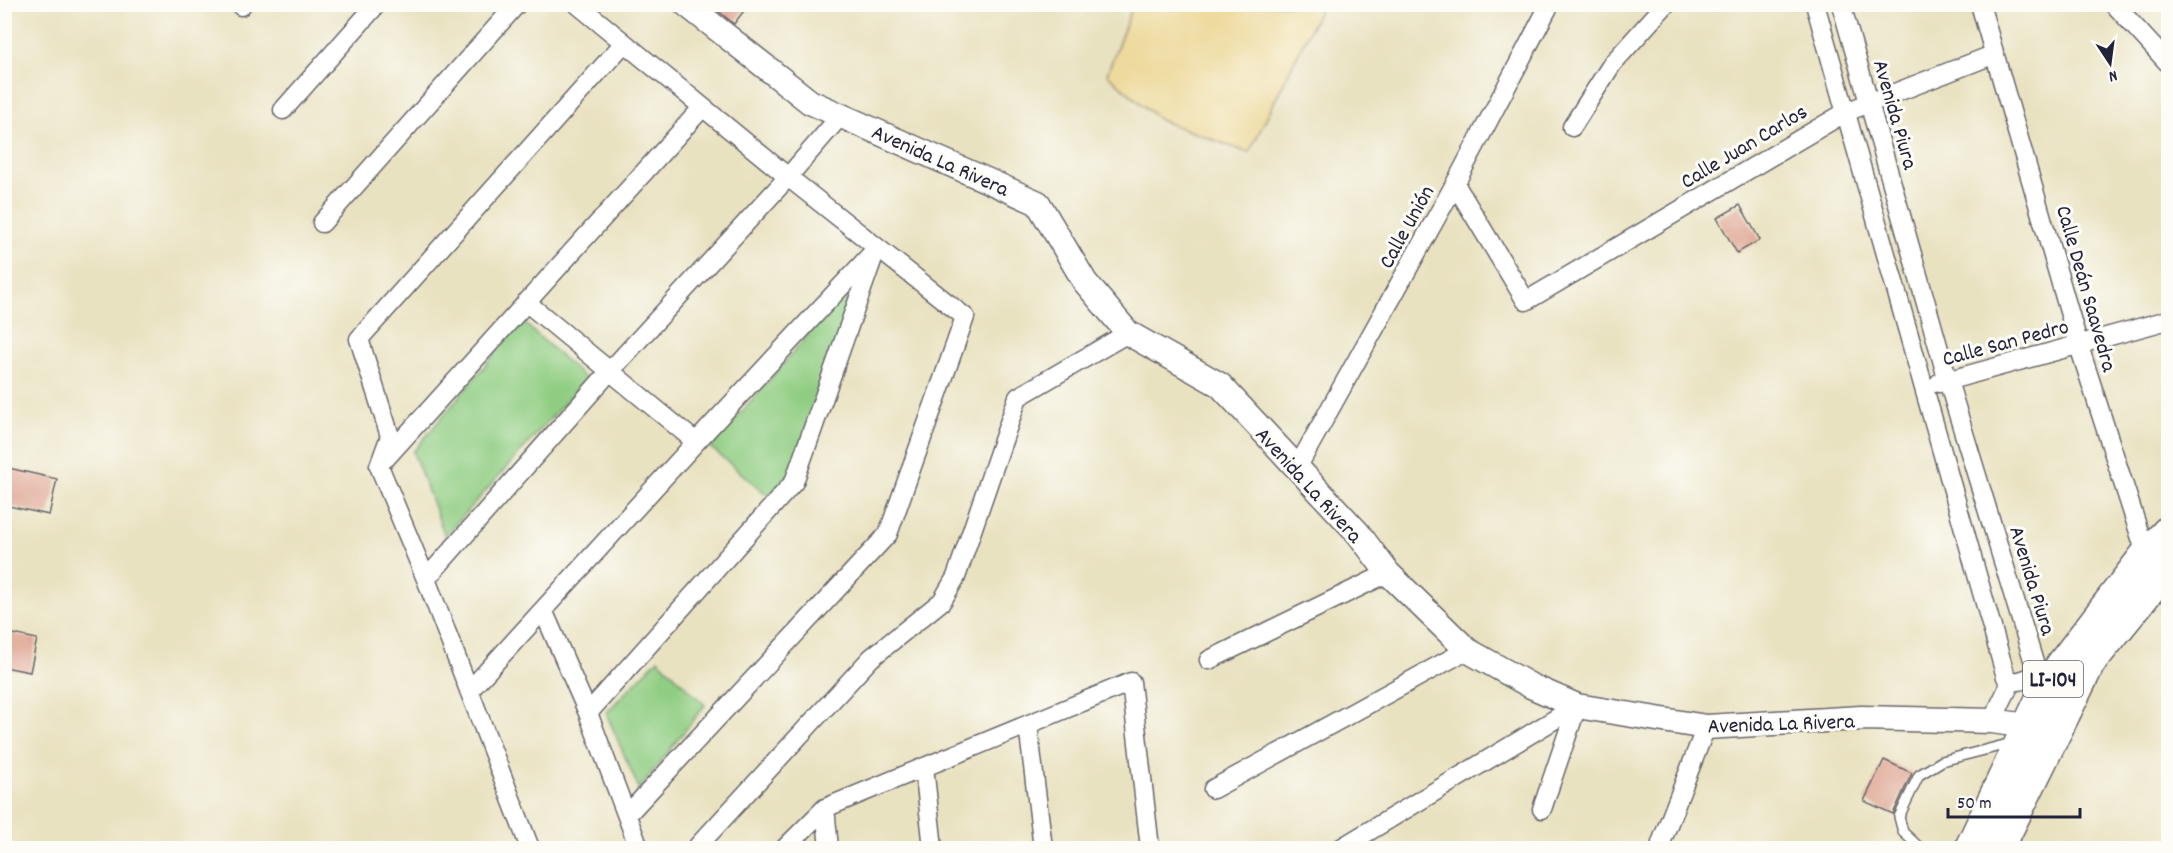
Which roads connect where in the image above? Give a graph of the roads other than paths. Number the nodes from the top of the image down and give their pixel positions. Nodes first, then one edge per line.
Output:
1 (377, 4) edge
2 (517, 4) edge
3 (577, 4) edge
4 (686, 4) edge
5 (1550, 4) edge
6 (1665, 4) edge
7 (1815, 4) edge
8 (1841, 4) edge
9 (1980, 4) edge
10 (2114, 4) edge
11 (624, 43) junction
12 (1995, 54) junction
13 (2169, 63) edge
14 (1869, 103) junction
15 (702, 108) junction
16 (284, 110) dead end
17 (1846, 112) junction
18 (842, 114) junction
19 (1572, 127) dead end
20 (788, 177) junction
21 (1455, 184) junction
22 (322, 223) dead end
23 (877, 248) junction
24 (526, 302) junction
25 (2169, 320) edge
26 (1128, 333) junction
27 (2079, 346) junction
28 (610, 371) junction
29 (1948, 381) junction
30 (1924, 387) junction
31 (696, 442) junction
32 (379, 466) junction
33 (1297, 468) junction
34 (2169, 531) edge
35 (2157, 567) edge
36 (1388, 573) junction
37 (426, 579) junction
38 (543, 610) junction
39 (1467, 650) junction
40 (1209, 660) dead end
41 (2011, 682) junction
42 (469, 691) junction
43 (1577, 706) junction
44 (588, 712) junction
45 (1992, 721) junction
46 (1028, 725) junction
47 (1706, 726) junction
48 (2024, 734) junction
49 (924, 767) junction
50 (1213, 789) dead end
51 (825, 808) junction
52 (1542, 809) dead end
53 (627, 814) junction
54 (1662, 843) dead end
55 (530, 849) edge
56 (639, 849) edge
57 (696, 849) edge
58 (785, 849) edge
59 (829, 849) edge
60 (933, 849) edge
61 (1042, 849) edge
62 (1149, 849) edge
63 (1341, 849) edge
64 (1920, 849) edge
65 (1970, 849) edge
66 (2000, 849) edge

1 - 16 street
2 - 22 street
3 - 11 street
4 - 18 street, Avenida La Rivera
5 - 21 street, Calle Unión
6 - 19 street
7 - 17 street
8 - 14 street, Avenida Piura
9 - 12 street, Calle Deán Saavedra
10 - 13 street
11 - 15 street
11 - 32 street
12 - 14 street, Calle Juan Carlos
12 - 27 street, Calle Deán Saavedra
14 - 17 street, Calle Juan Carlos
14 - 29 street, Avenida Piura
15 - 20 street
15 - 24 street
17 - 21 street, Calle Juan Carlos
17 - 30 street
18 - 20 street
18 - 26 street, Avenida La Rivera
20 - 23 street
20 - 28 street
21 - 33 street, Calle Unión
23 - 31 street
23 - 44 street
23 - 53 street
24 - 28 street
24 - 32 street
25 - 27 street, Calle San Pedro
26 - 33 street, Avenida La Rivera
26 - 57 street
27 - 29 street, Calle San Pedro
27 - 35 street, Calle Deán Saavedra
28 - 31 street
28 - 37 street
29 - 30 street, Calle San Pedro
29 - 41 street, Avenida Piura
30 - 41 street
31 - 38 street
32 - 37 street
33 - 36 street, Avenida La Rivera
34 - 35 main road, LI-104
35 - 48 main road, LI-104
35 - 66 main road, LI-104
36 - 39 street, Avenida La Rivera
36 - 40 street
37 - 42 street
38 - 42 street
38 - 44 street
39 - 43 street, Avenida La Rivera
39 - 50 street
41 - 45 street
42 - 55 street
43 - 47 street, Avenida La Rivera
43 - 52 street
43 - 63 street
44 - 53 street
45 - 47 street, Avenida La Rivera
45 - 48 street, Avenida La Rivera
46 - 49 street
46 - 61 street
46 - 62 street
47 - 54 street
48 - 64 lane
48 - 65 main road, LI-104
49 - 51 street
49 - 60 street
51 - 58 street
51 - 59 street
53 - 56 street

